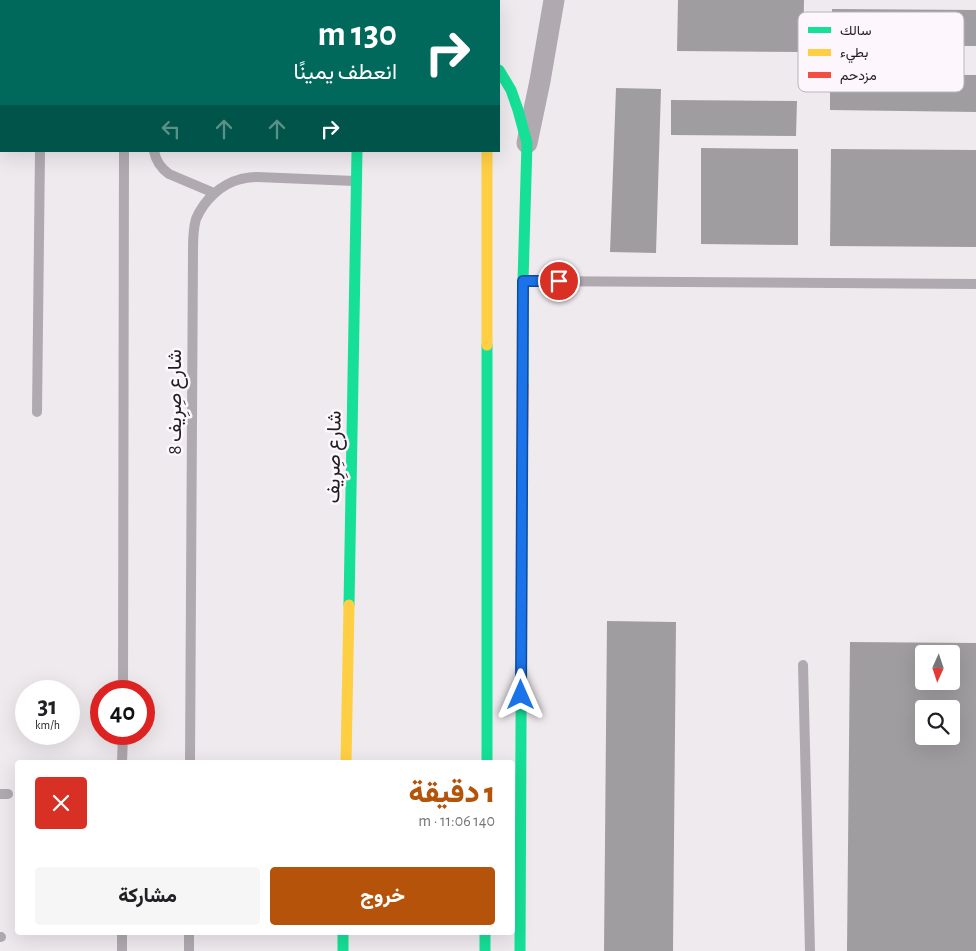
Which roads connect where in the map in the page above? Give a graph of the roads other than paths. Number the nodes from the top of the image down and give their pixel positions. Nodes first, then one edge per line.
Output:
1 (554, 0) edge
2 (500, 72) edge
3 (527, 143) junction
4 (40, 152) edge
5 (124, 152) edge
6 (154, 152) edge
7 (357, 152) edge
8 (487, 152) edge
9 (356, 181) junction
10 (214, 193) junction
11 (523, 281) junction
12 (976, 284) edge
13 (37, 412) dead end
14 (803, 665) dead end
15 (123, 680) edge
16 (123, 745) edge
17 (122, 760) edge
18 (190, 760) edge
19 (346, 760) edge
20 (486, 760) edge
21 (122, 935) edge
22 (189, 935) edge
23 (343, 935) edge
24 (485, 935) edge
25 (122, 951) edge
26 (189, 951) edge
27 (343, 951) edge
28 (485, 951) edge
29 (520, 951) edge
30 (810, 951) edge

1 - 3 street
2 - 3 main road
3 - 11 main road
4 - 13 lane
5 - 15 lane
6 - 10 lane
7 - 9 main road, شارع صِرِيف
8 - 20 main road
9 - 10 lane, شارع صِرِيف 8
9 - 19 main road, شارع صِرِيف
10 - 18 lane, شارع صِرِيف 8
11 - 12 lane
11 - 29 main road
14 - 30 lane
16 - 17 lane
21 - 25 lane
22 - 26 lane
23 - 27 main road
24 - 28 main road

